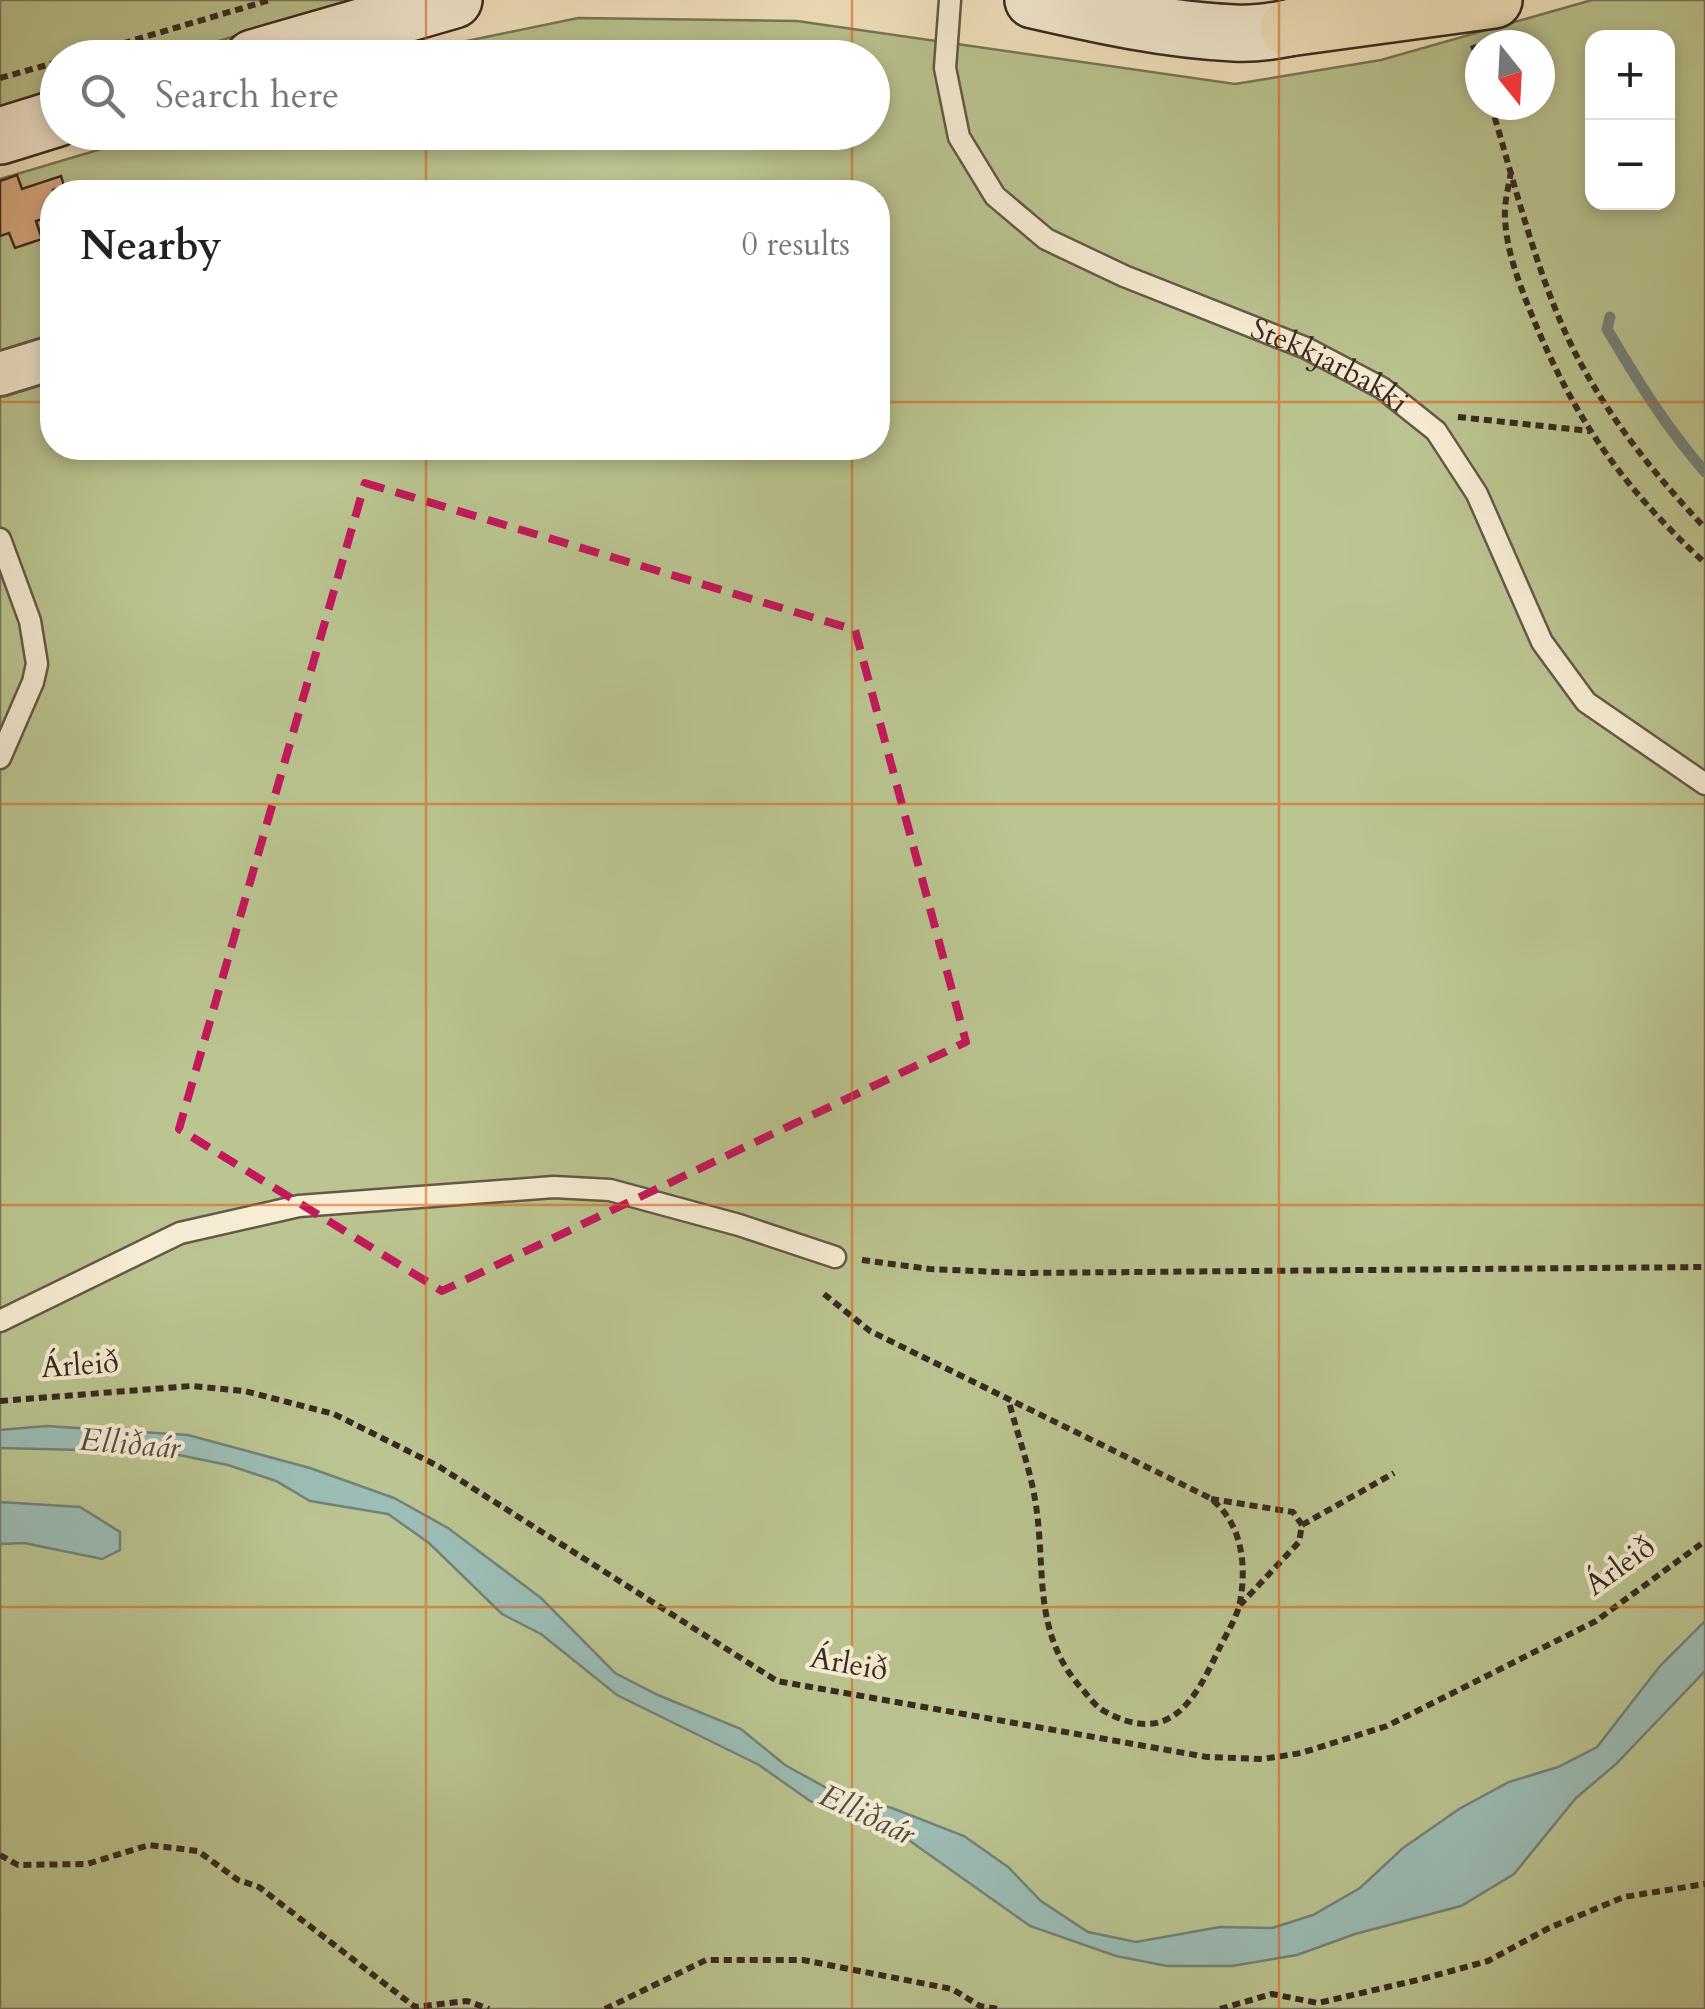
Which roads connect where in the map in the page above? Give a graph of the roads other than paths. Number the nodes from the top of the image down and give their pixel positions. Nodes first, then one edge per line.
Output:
1 (454, 0) edge
2 (950, 0) edge
3 (1033, 0) edge
4 (1399, 0) edge
5 (1494, 0) edge
6 (1288, 28) junction
7 (315, 40) edge
8 (40, 124) edge
9 (0, 136) edge
10 (40, 362) edge
11 (0, 374) edge
12 (0, 539) edge
13 (0, 758) edge
14 (1705, 784) edge
15 (836, 1257) road end
16 (0, 1321) edge

1 - 7 main road
2 - 14 lane, Stekkjarbakki
3 - 6 main road
4 - 6 main road
5 - 6 highway
8 - 9 main road
10 - 11 street
12 - 13 lane
15 - 16 lane

